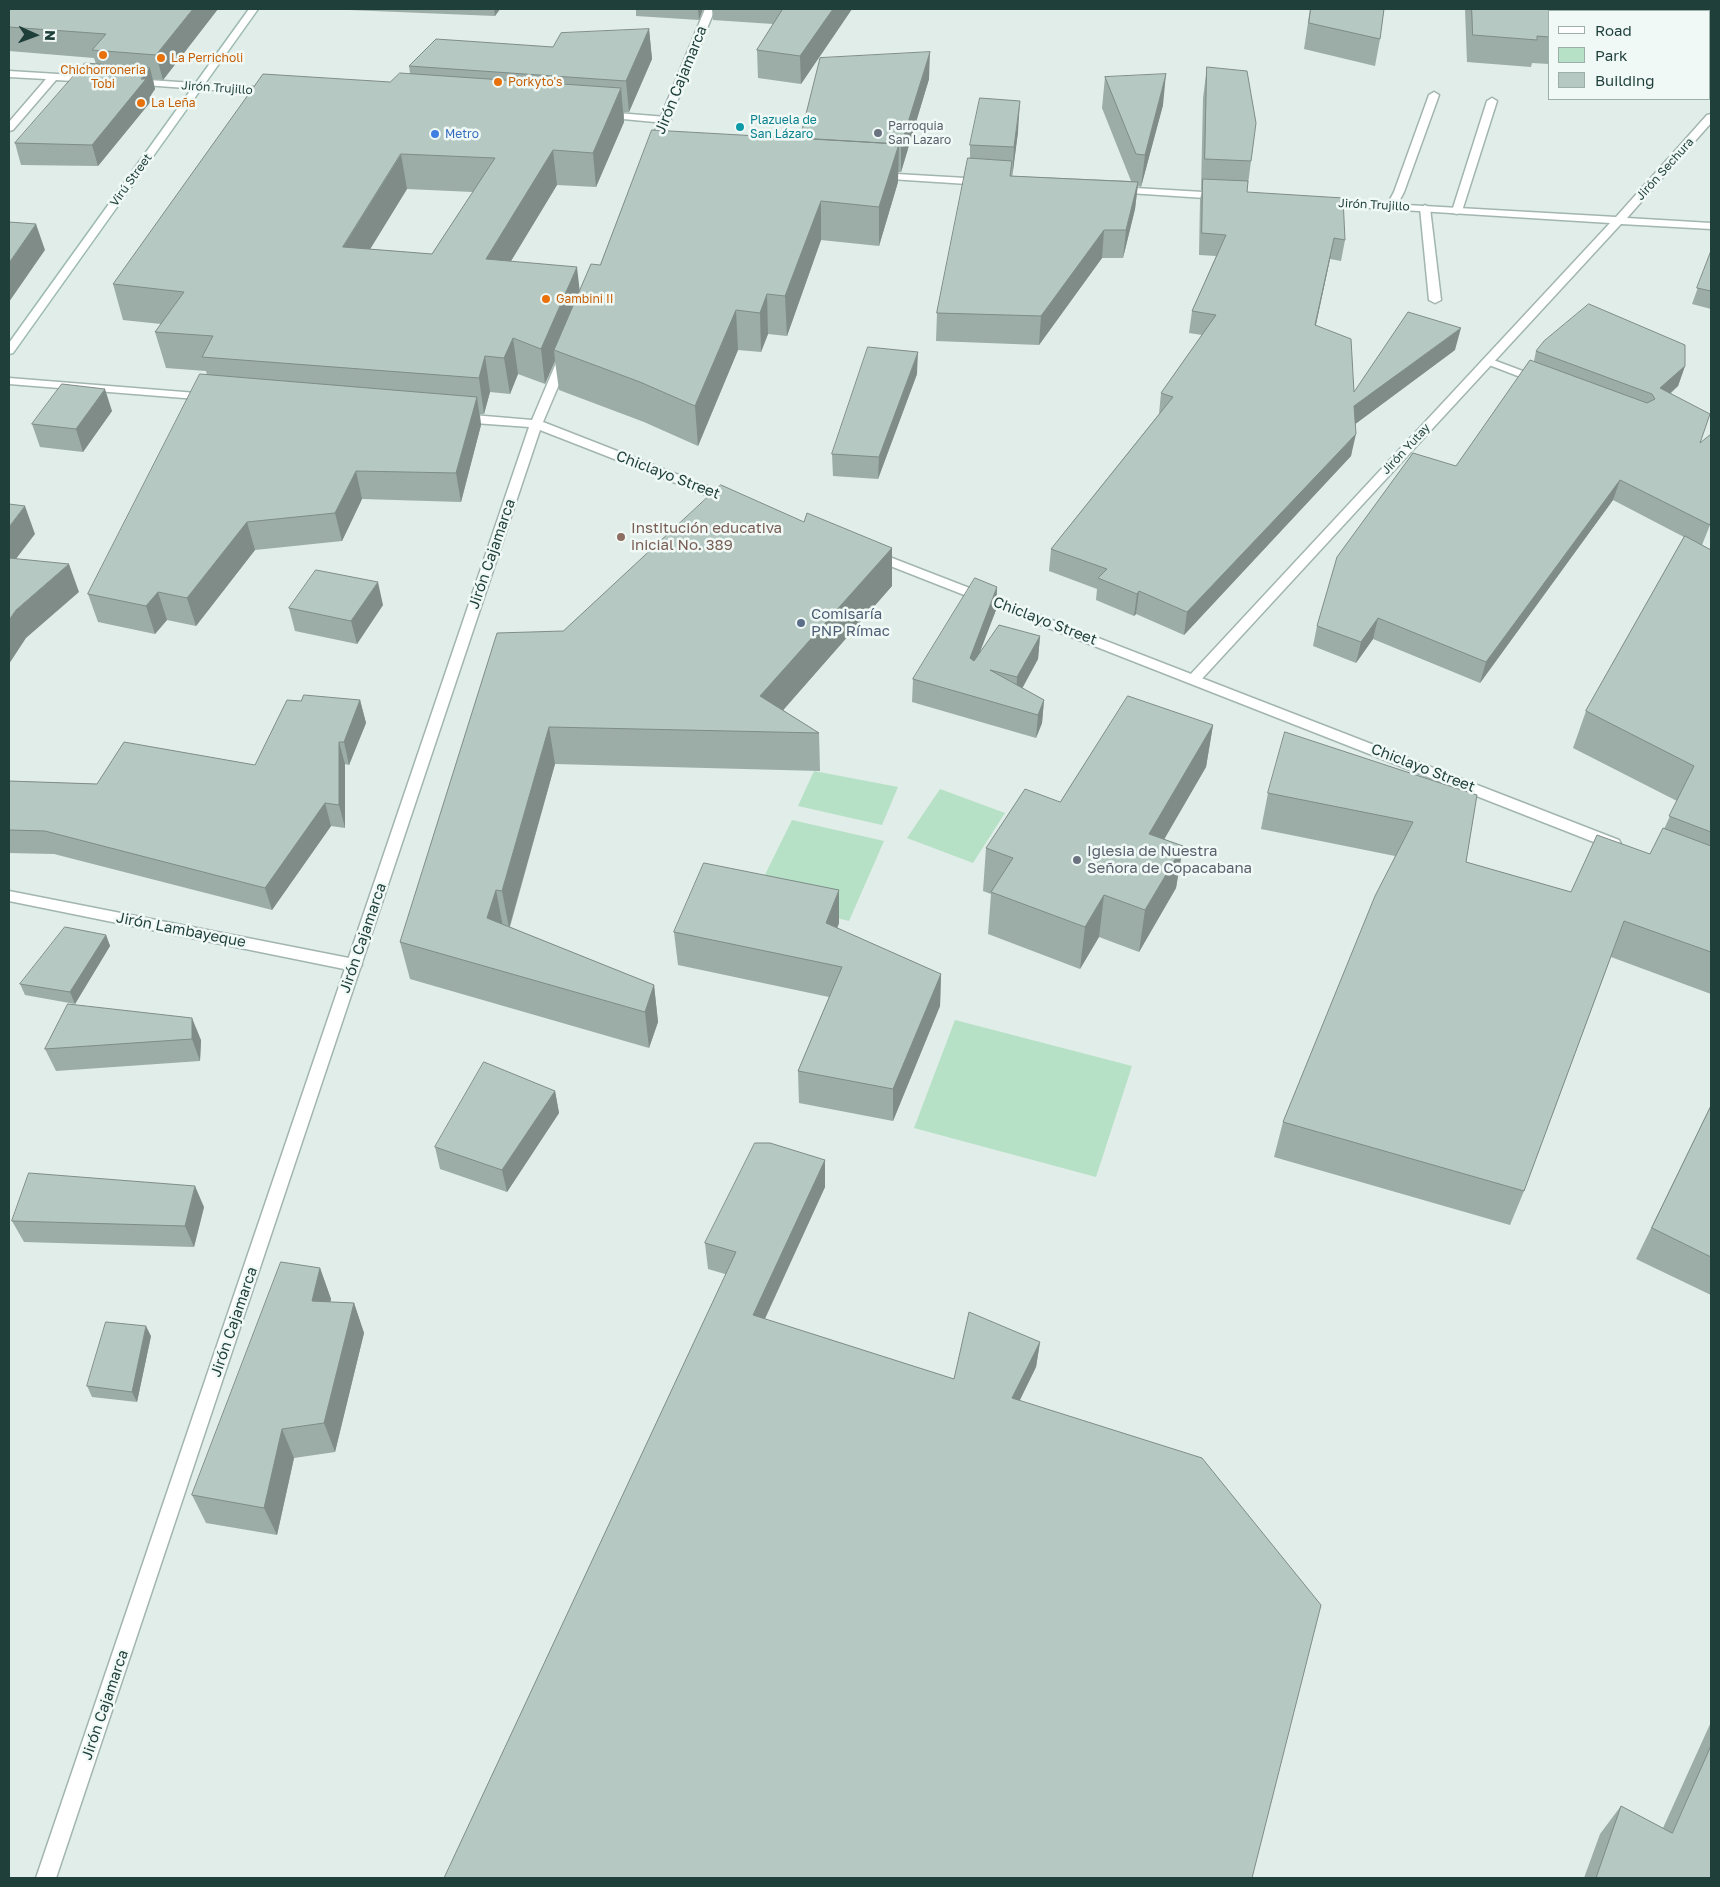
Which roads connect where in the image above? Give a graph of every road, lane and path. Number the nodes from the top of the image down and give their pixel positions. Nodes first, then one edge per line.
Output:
1 (253, 9) edge
2 (710, 9) edge
3 (9, 74) edge
4 (52, 77) junction
5 (101, 80) edge
6 (120, 81) edge
7 (199, 86) junction
8 (281, 92) edge
9 (1434, 95) dead end
10 (1492, 101) dead end
11 (596, 115) edge
12 (1711, 117) edge
13 (666, 120) junction
14 (9, 128) edge
15 (650, 155) edge
16 (868, 175) edge
17 (995, 183) edge
18 (1112, 190) edge
19 (1236, 197) edge
20 (1312, 202) edge
21 (1391, 207) junction
22 (1425, 208) junction
23 (1457, 210) junction
24 (1619, 220) junction
25 (1711, 226) edge
26 (1436, 300) dead end
27 (570, 344) edge
28 (9, 351) edge
29 (1488, 362) junction
30 (9, 381) edge
31 (1551, 385) edge
32 (225, 398) edge
33 (449, 416) edge
34 (536, 424) junction
35 (740, 503) edge
36 (860, 550) edge
37 (1194, 679) junction
38 (1628, 849) edge
39 (9, 896) edge
40 (354, 965) junction
41 (46, 1878) edge

1 - 7 street, Virú Street
2 - 13 street, Jirón Cajamarca
3 - 4 street
4 - 5 street
4 - 14 street
6 - 7 street, Jirón Trujillo
7 - 8 street, Jirón Trujillo
7 - 28 street, Virú Street
9 - 21 street
10 - 23 street
11 - 13 street
12 - 24 street, Jirón Sechura
13 - 15 street, Jirón Cajamarca
16 - 17 street
18 - 19 street
20 - 21 street, Jirón Trujillo
21 - 22 street, Jirón Trujillo
22 - 23 street, Jirón Trujillo
22 - 26 street
23 - 24 street, Jirón Trujillo
24 - 25 street, Jirón Trujillo
24 - 29 street, Jirón Yutay
27 - 34 street, Jirón Cajamarca
29 - 31 street
29 - 37 street, Jirón Yutay
30 - 32 street
33 - 34 street, Chiclayo Street
34 - 35 street, Chiclayo Street
34 - 40 street, Jirón Cajamarca
36 - 37 street, Chiclayo Street
37 - 38 street, Chiclayo Street
39 - 40 street, Jirón Lambayeque
40 - 41 street, Jirón Cajamarca

